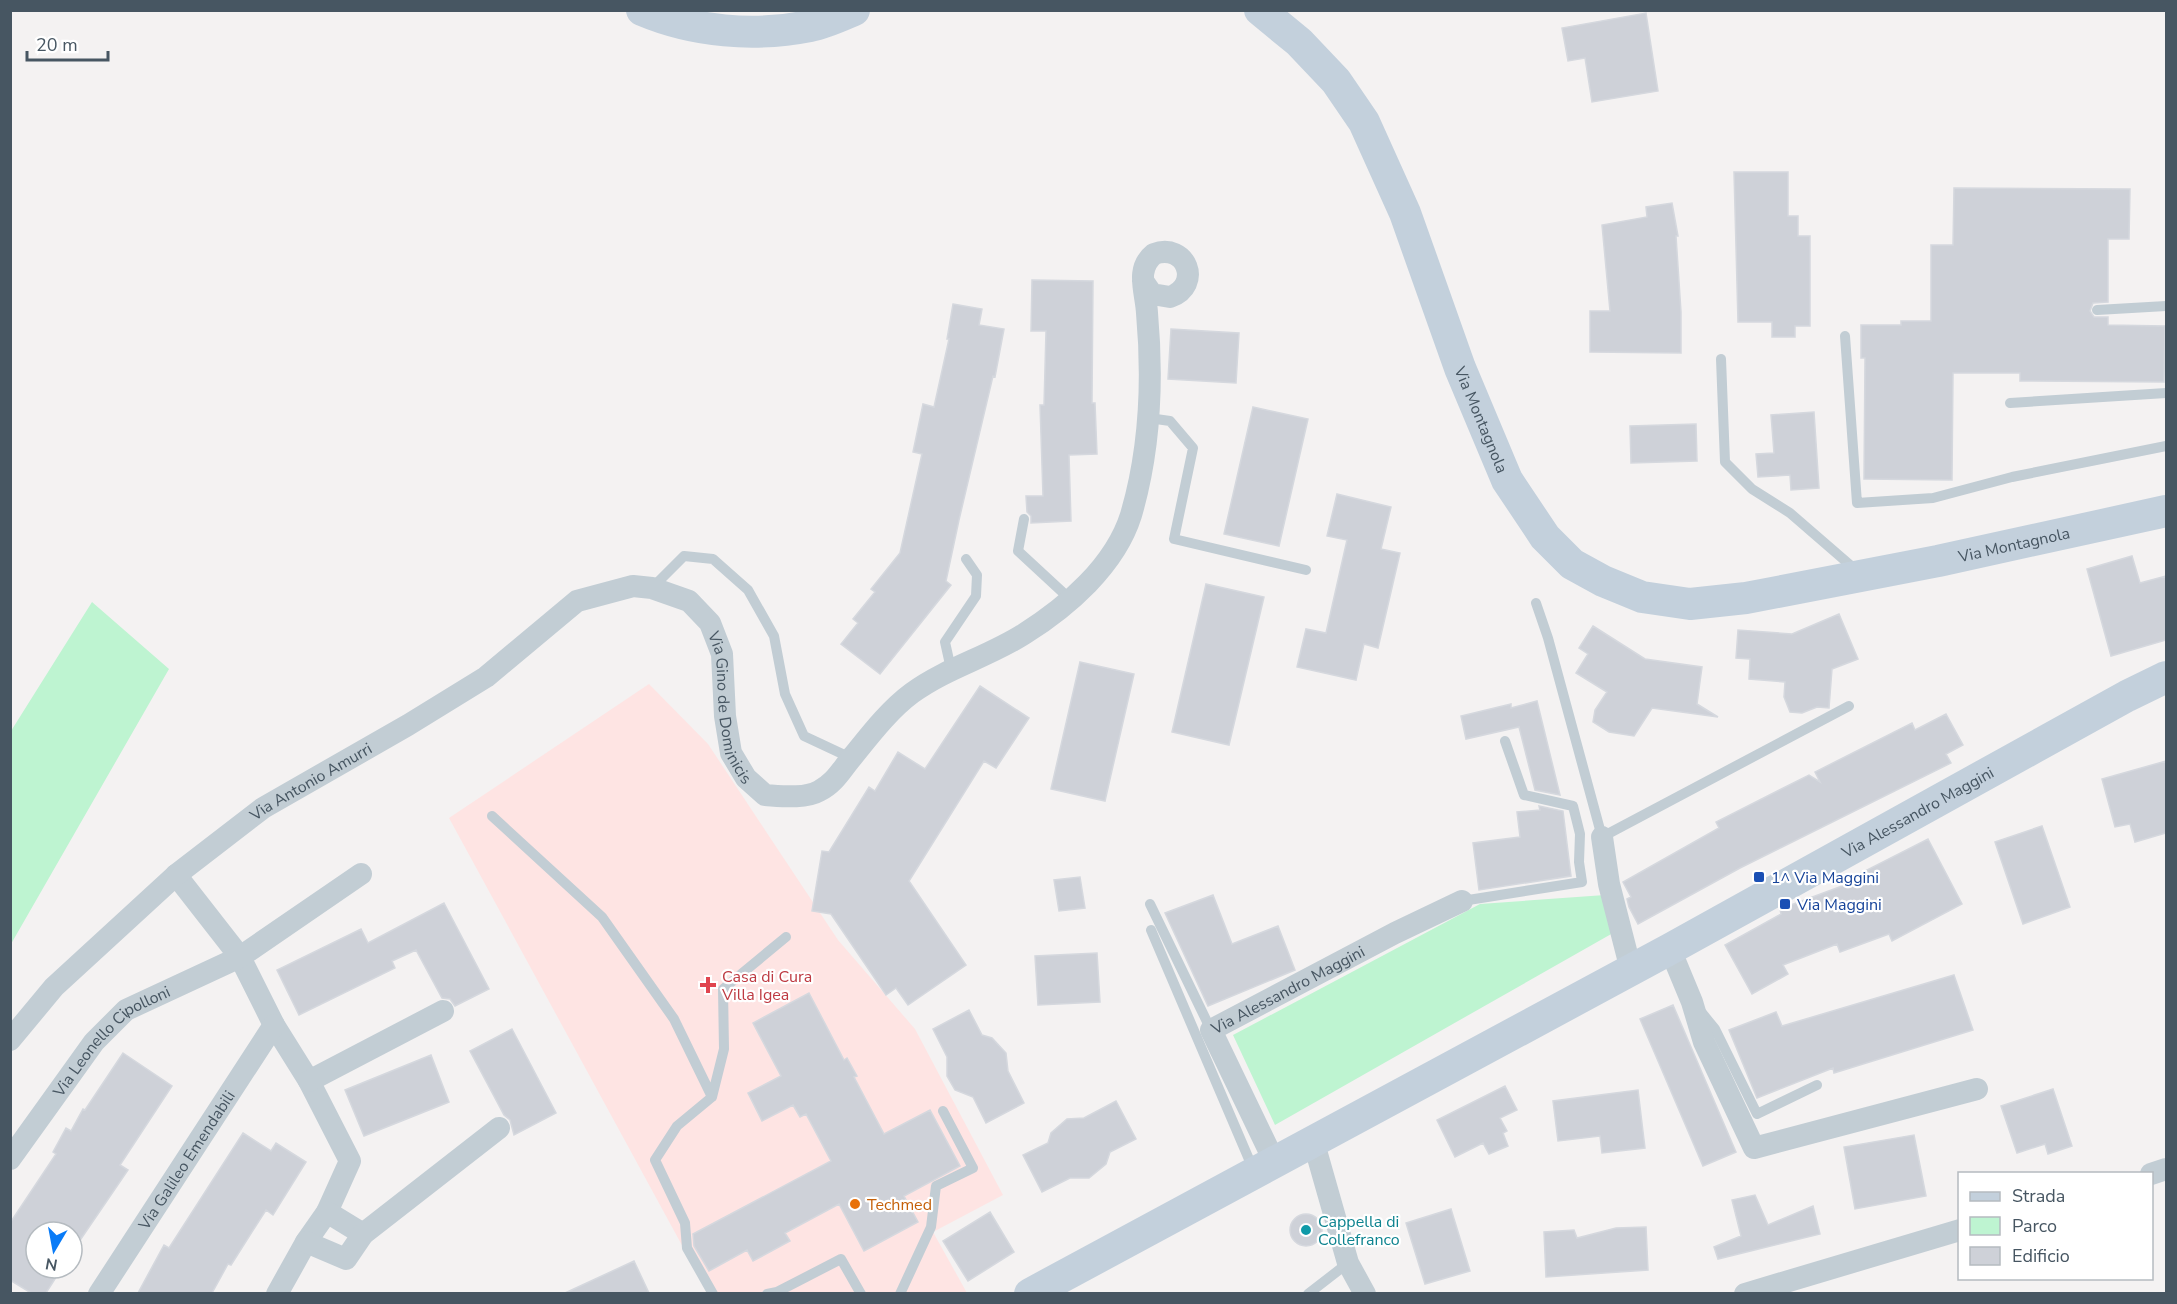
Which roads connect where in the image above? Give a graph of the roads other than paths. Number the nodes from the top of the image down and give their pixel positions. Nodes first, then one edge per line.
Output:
1 (642, 10) edge
2 (854, 10) edge
3 (1260, 10) edge
4 (1143, 281) junction
5 (1177, 294) junction
6 (2166, 306) edge
7 (2097, 310) dead end
8 (1147, 313) junction
9 (1845, 336) dead end
10 (1721, 359) dead end
11 (2166, 393) edge
12 (2010, 403) dead end
13 (1149, 418) junction
14 (2166, 446) edge
15 (2166, 511) edge
16 (1024, 519) dead end
17 (966, 559) dead end
18 (1306, 570) dead end
19 (1862, 575) junction
20 (652, 588) junction
21 (1071, 600) junction
22 (1536, 603) dead end
23 (951, 669) junction
24 (2166, 677) edge
25 (1849, 706) dead end
26 (1504, 741) dead end
27 (851, 759) junction
28 (492, 816) dead end
29 (1602, 837) junction
30 (361, 874) dead end
31 (176, 875) junction
32 (1462, 901) joint
33 (1150, 904) dead end
34 (1151, 930) dead end
35 (786, 937) dead end
36 (1670, 949) junction
37 (240, 957) junction
38 (1630, 970) junction
39 (1692, 1002) junction
40 (443, 1011) dead end
41 (274, 1025) junction
42 (1211, 1030) junction
43 (10, 1041) edge
44 (309, 1081) junction
45 (1817, 1085) dead end
46 (1977, 1089) dead end
47 (711, 1097) junction
48 (943, 1111) dead end
49 (499, 1128) dead end
50 (1313, 1140) junction
51 (10, 1159) edge
52 (1264, 1166) junction
53 (327, 1212) junction
54 (1958, 1230) edge
55 (363, 1234) junction
56 (306, 1242) junction
57 (1348, 1263) junction
58 (99, 1293) edge
59 (277, 1293) edge
60 (713, 1293) edge
61 (774, 1293) edge
62 (861, 1293) edge
63 (900, 1293) edge
64 (1030, 1293) edge
65 (1308, 1293) edge
66 (1365, 1293) edge
67 (1745, 1293) edge

1 - 2 main road
3 - 19 main road, Via Montagnola
4 - 5 street
4 - 5 street, Via Gino de Dominicis
4 - 8 street, Via Gino de Dominicis
5 - 8 street
6 - 7 lane
8 - 13 street, Via Gino de Dominicis
9 - 14 lane
10 - 19 lane
11 - 12 lane
13 - 18 lane
13 - 21 street, Via Gino de Dominicis
15 - 19 main road, Via Montagnola
16 - 21 lane
17 - 23 lane
20 - 27 lane
20 - 27 street, Via Gino de Dominicis
20 - 31 street, Via Antonio Amurri
21 - 23 street, Via Gino de Dominicis
22 - 29 lane
23 - 27 street, Via Gino de Dominicis
24 - 36 main road, Via Alessandro Maggini
25 - 29 lane
26 - 32 lane
28 - 47 lane
29 - 38 street
30 - 37 street, Via Leonello Cipolloni
31 - 37 street
31 - 43 street, Via Antonio Amurri
32 - 42 street, Via Alessandro Maggini
33 - 42 lane
34 - 52 lane, Via Alessandro Maggini
35 - 47 lane
36 - 38 main road, Via Alessandro Maggini
36 - 39 street
37 - 41 street
37 - 51 street, Via Leonello Cipolloni
38 - 50 main road, Via Alessandro Maggini
39 - 45 lane
39 - 46 street
40 - 44 street
41 - 44 street
41 - 58 street, Via Galileo Emendabili
42 - 52 street, Via Alessandro Maggini
44 - 53 street
47 - 60 lane
48 - 63 lane
49 - 55 street
50 - 52 main road, Via Alessandro Maggini
50 - 57 street
52 - 64 main road, Via Alessandro Maggini
53 - 55 street
53 - 56 street
54 - 67 street
55 - 56 street
56 - 59 street
57 - 65 lane
57 - 66 street
61 - 62 lane

